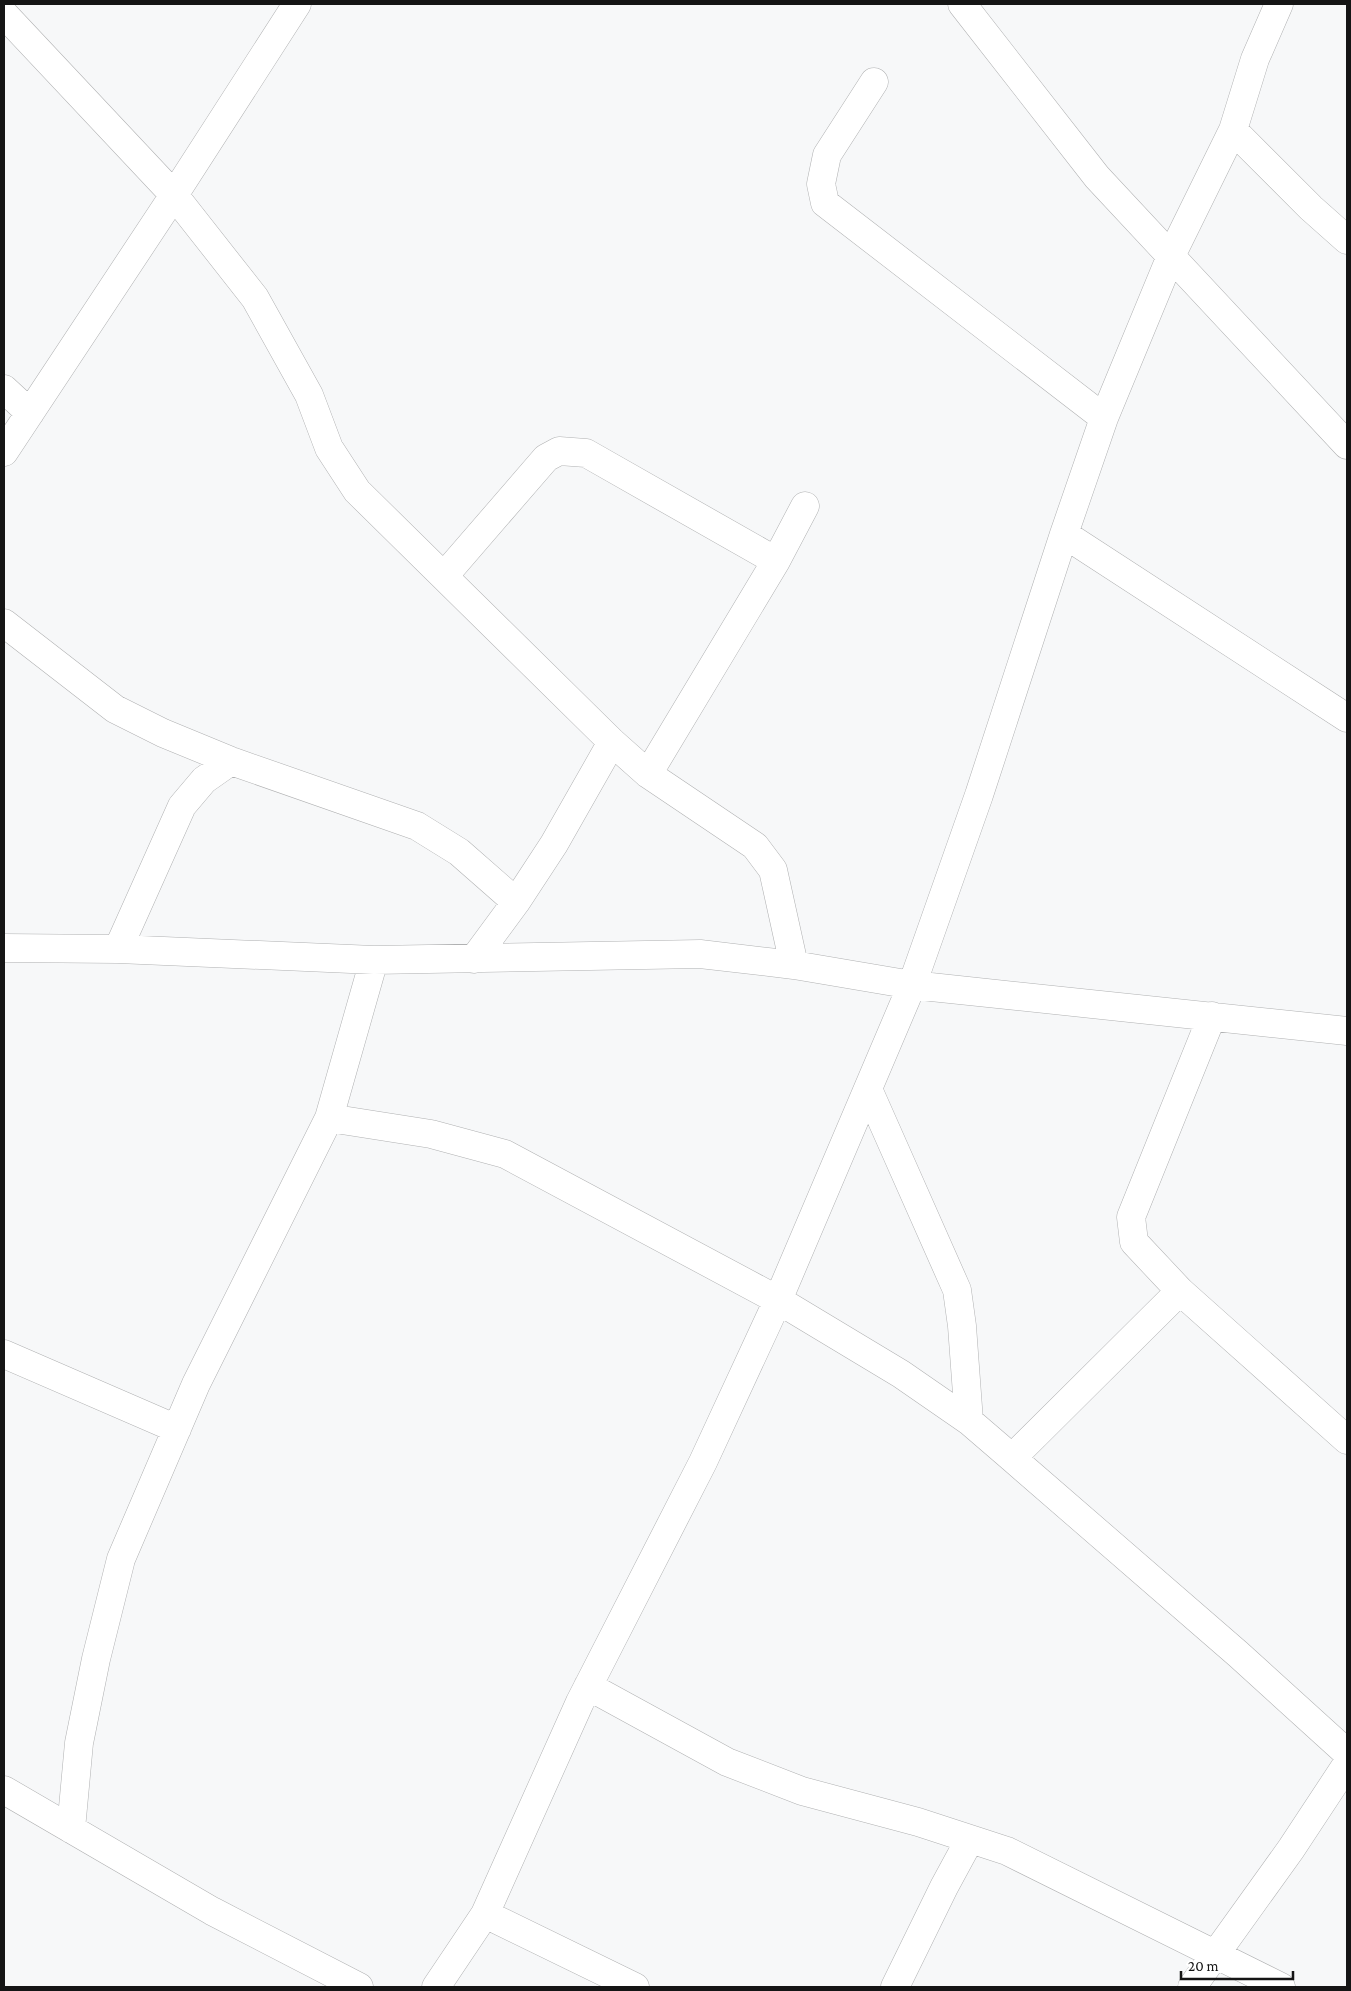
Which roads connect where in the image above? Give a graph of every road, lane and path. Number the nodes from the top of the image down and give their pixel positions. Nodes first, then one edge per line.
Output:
1 (297, 4) edge
2 (962, 4) edge
3 (1279, 4) edge
4 (4, 14) edge
5 (874, 82) dead end
6 (1233, 130) junction
7 (174, 195) junction
8 (1347, 240) edge
9 (1171, 256) junction
10 (4, 389) edge
11 (30, 413) junction
12 (1104, 418) junction
13 (1347, 445) edge
14 (4, 452) edge
15 (805, 506) dead end
16 (1064, 534) junction
17 (776, 561) junction
18 (444, 576) junction
19 (4, 623) edge
20 (1347, 718) edge
21 (612, 742) junction
22 (231, 761) junction
23 (648, 774) junction
24 (516, 902) junction
25 (4, 948) edge
26 (118, 949) junction
27 (474, 959) junction
28 (374, 960) junction
29 (794, 965) junction
30 (912, 985) junction
31 (1212, 1016) junction
32 (1347, 1031) edge
33 (868, 1089) junction
34 (329, 1118) junction
35 (1180, 1291) junction
36 (778, 1300) junction
37 (4, 1354) edge
38 (969, 1421) junction
39 (177, 1429) junction
40 (1347, 1440) edge
41 (1012, 1458) junction
42 (588, 1686) junction
43 (1347, 1753) edge
44 (1347, 1764) edge
45 (4, 1790) edge
46 (70, 1829) junction
47 (970, 1839) junction
48 (485, 1914) junction
49 (1214, 1955) junction
50 (359, 1987) edge
51 (436, 1987) edge
52 (635, 1987) edge
53 (895, 1987) edge
54 (1192, 1987) edge
55 (1281, 1987) edge

1 - 7 street
2 - 9 street
3 - 6 street
4 - 7 street
5 - 12 street
6 - 8 street
6 - 9 street
7 - 11 street
7 - 18 street
9 - 12 street
9 - 13 street
10 - 11 street
11 - 14 street
12 - 16 street
15 - 17 street
16 - 20 street
16 - 30 street
17 - 18 street
17 - 23 street
18 - 21 street
19 - 22 street
21 - 23 street
21 - 24 street
22 - 24 street
22 - 26 street
23 - 29 street
24 - 27 street
25 - 26 street
26 - 28 street
27 - 28 street
27 - 29 street
28 - 34 street
29 - 30 street
30 - 31 street
30 - 33 street
31 - 32 street
31 - 35 street
33 - 36 street
33 - 38 street
34 - 36 street
34 - 39 street
35 - 40 street
35 - 41 street
36 - 38 street
36 - 42 street
37 - 39 street
38 - 41 street
39 - 46 street
41 - 43 street
42 - 47 street
42 - 48 street
44 - 49 street
45 - 46 street
46 - 50 street
47 - 49 street
47 - 53 street
48 - 51 street
48 - 52 street
49 - 54 street
49 - 55 street

